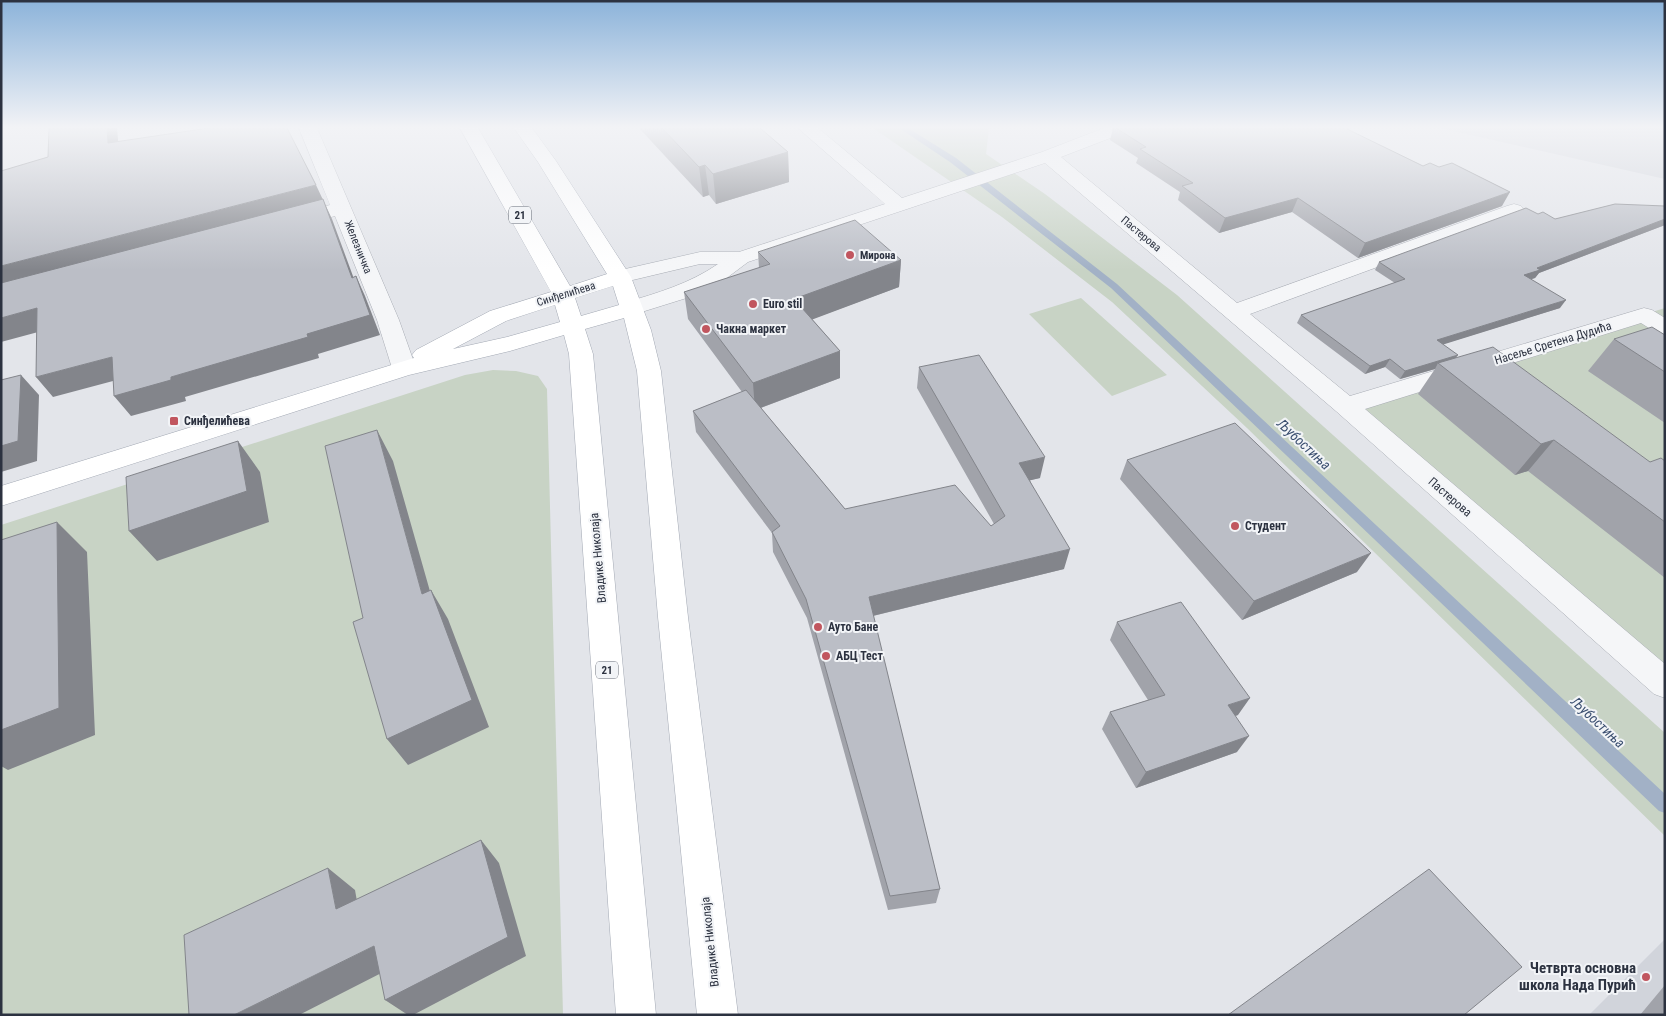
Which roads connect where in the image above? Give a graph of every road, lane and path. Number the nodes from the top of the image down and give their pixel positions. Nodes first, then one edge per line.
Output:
1 (328, 175) edge
2 (496, 175) edge
3 (556, 175) edge
4 (863, 175) edge
5 (989, 175) edge
6 (1071, 175) edge
7 (898, 205) junction
8 (342, 208) junction
9 (1514, 210) edge
10 (274, 226) edge
11 (741, 258) junction
12 (620, 277) junction
13 (563, 294) junction
14 (632, 308) junction
15 (1234, 312) junction
16 (1655, 312) edge
17 (572, 326) junction
18 (1665, 328) edge
19 (404, 368) junction
20 (1346, 406) junction
21 (1, 496) edge
22 (1665, 684) edge
23 (636, 1015) edge
24 (718, 1015) edge

1 - 8 street, Железничка
2 - 13 main road, Владике Николаја / 21
3 - 12 main road, Владике Николаја
4 - 7 street
5 - 7 street, Синђелићева
6 - 15 street, Пастерова
7 - 11 street, Синђелићева
8 - 10 street
8 - 19 street, Железничка
9 - 15 street
11 - 12 street, Синђелићева
11 - 14 street, Синђелићева
12 - 13 main road, Синђелићева
12 - 14 main road, Владике Николаја
13 - 17 main road, Владике Николаја / 21
13 - 19 main road, Синђелићева
14 - 17 main road, Синђелићева
14 - 24 main road, Владике Николаја
15 - 20 street, Пастерова
16 - 18 street, Насеље Сретена Дудића
16 - 20 street, Насеље Сретена Дудића
17 - 19 main road, Синђелићева
17 - 23 main road, Владике Николаја / 21
19 - 21 main road, Синђелићева
20 - 22 street, Пастерова

